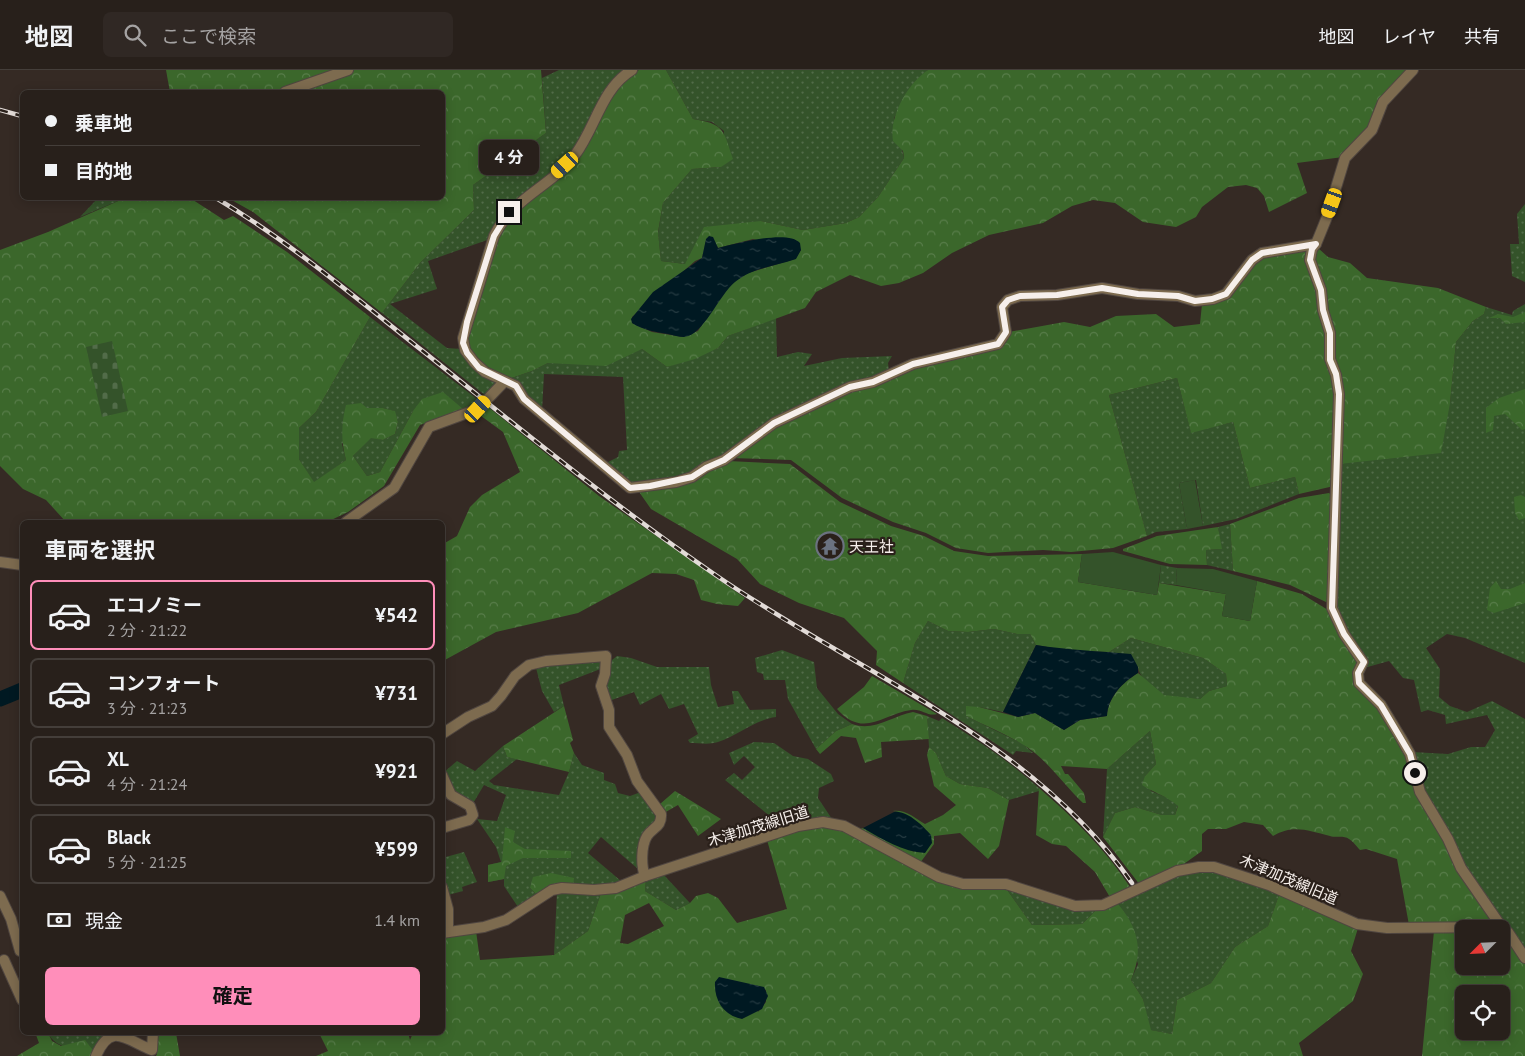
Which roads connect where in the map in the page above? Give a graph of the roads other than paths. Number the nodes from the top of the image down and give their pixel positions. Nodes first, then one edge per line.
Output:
1 (348, 70) edge
2 (632, 70) edge
3 (1413, 70) edge
4 (291, 90) edge
5 (1316, 244) junction
6 (504, 382) junction
7 (349, 520) edge
8 (0, 562) edge
9 (20, 565) edge
10 (445, 732) edge
11 (445, 782) edge
12 (445, 827) edge
13 (645, 876) junction
14 (0, 896) edge
15 (445, 898) edge
16 (1497, 920) edge
17 (1455, 927) edge
18 (445, 933) edge
19 (1510, 935) edge
20 (20, 948) edge
21 (20, 952) edge
22 (1525, 958) edge
23 (2, 961) edge
24 (20, 996) edge
25 (114, 1035) edge
26 (123, 1035) edge
27 (153, 1035) edge
28 (96, 1056) edge

1 - 4 street
2 - 6 street
3 - 5 street
5 - 6 street
5 - 16 street
6 - 7 street
8 - 9 street
10 - 13 street
11 - 12 street
13 - 17 street, 木津加茂線旧道
13 - 18 street, 木津加茂線旧道
14 - 20 street
15 - 18 street
19 - 22 street
21 - 23 street
23 - 24 street
25 - 28 street
26 - 27 street

